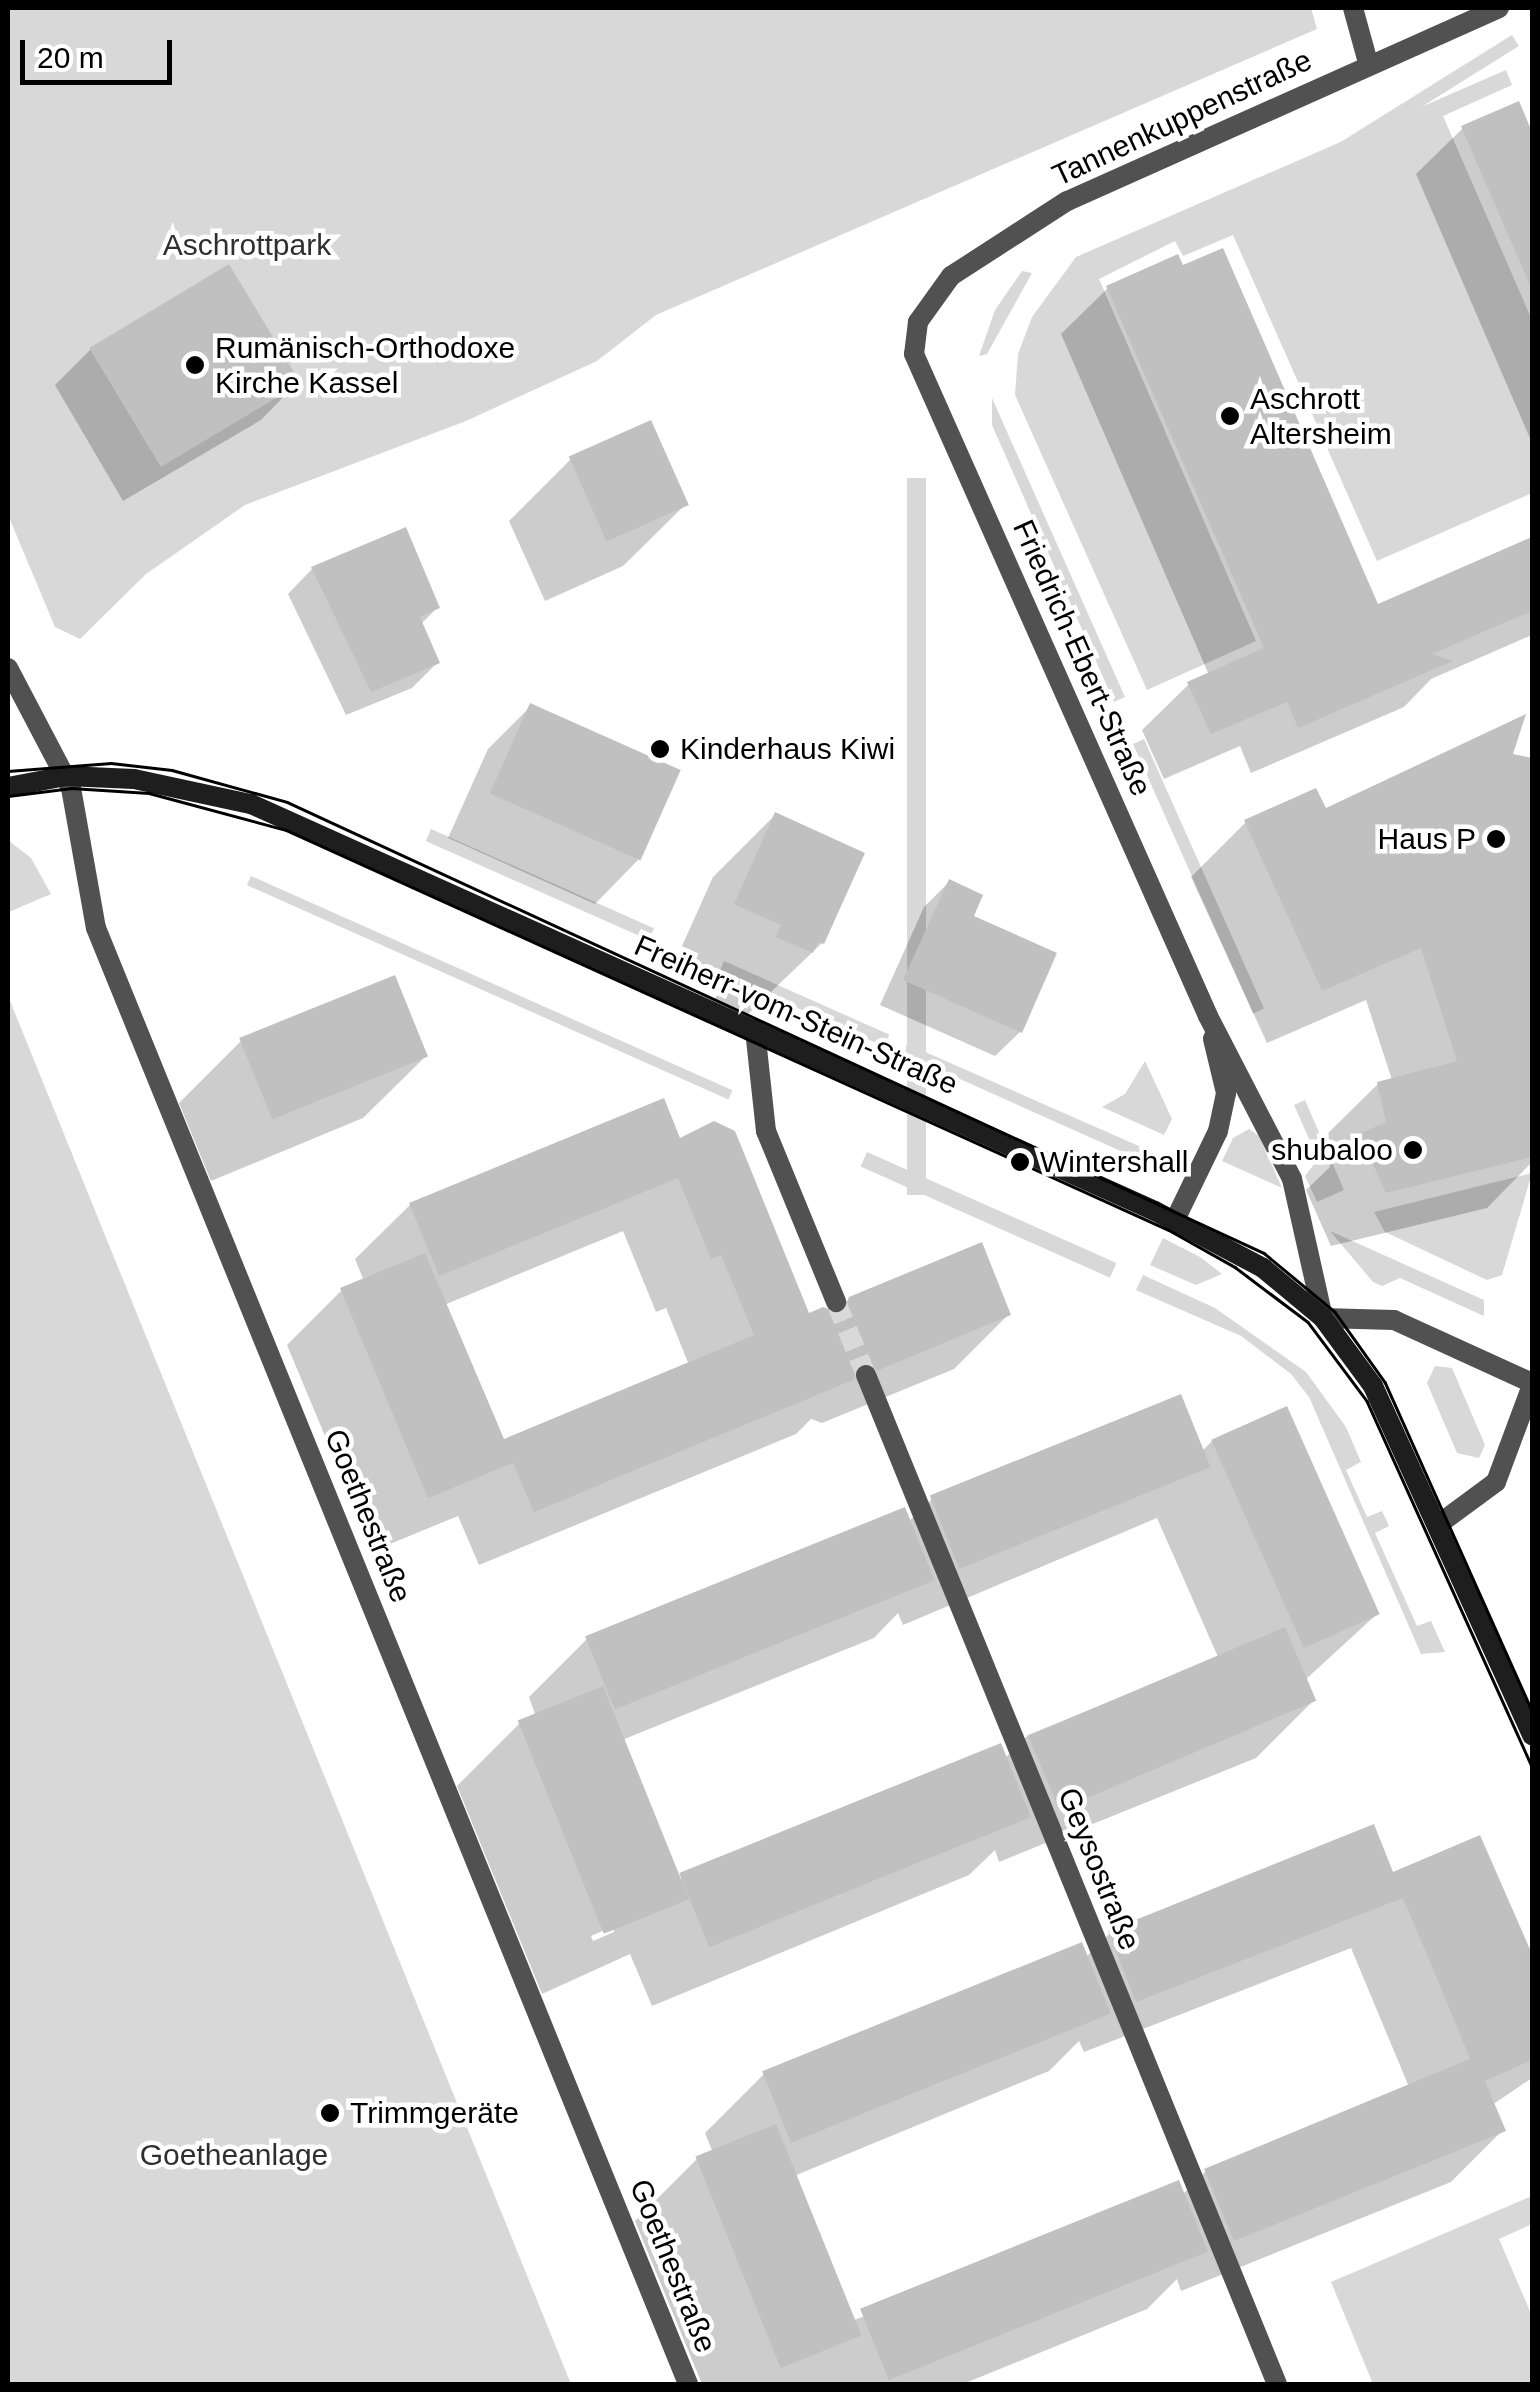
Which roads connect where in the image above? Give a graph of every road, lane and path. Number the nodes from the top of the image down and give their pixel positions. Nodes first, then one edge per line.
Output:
1 (1352, 8) edge
2 (1499, 8) edge
3 (1369, 66) junction
4 (918, 322) joint
5 (8, 668) edge
6 (66, 776) junction
7 (8, 787) edge
8 (1208, 1016) junction
9 (755, 1030) junction
10 (1175, 1220) junction
11 (836, 1302) tunnel mouth
12 (1323, 1318) junction
13 (866, 1375) tunnel mouth
14 (1532, 1384) edge
15 (1439, 1524) junction
16 (1532, 1735) edge
17 (688, 2384) edge
18 (1277, 2384) edge

1 - 3 street
2 - 3 street, Tannenkuppenstraße
3 - 4 street, Tannenkuppenstraße
4 - 8 street, Friedrich-Ebert-Straße
5 - 6 street, Goethestraße
6 - 7 street, Freiherr-vom-Stein-Straße
6 - 9 street, Freiherr-vom-Stein-Straße
6 - 17 street, Goethestraße
8 - 10 street, Friedrich-Ebert-Straße
8 - 12 street, Friedrich-Ebert-Straße
9 - 10 street, Freiherr-vom-Stein-Straße
9 - 11 street
10 - 12 street, Freiherr-vom-Stein-Straße
12 - 14 street
12 - 15 street, Friedrich-Ebert-Straße
13 - 18 street, Geysostraße
14 - 15 street
15 - 16 street, Friedrich-Ebert-Straße

